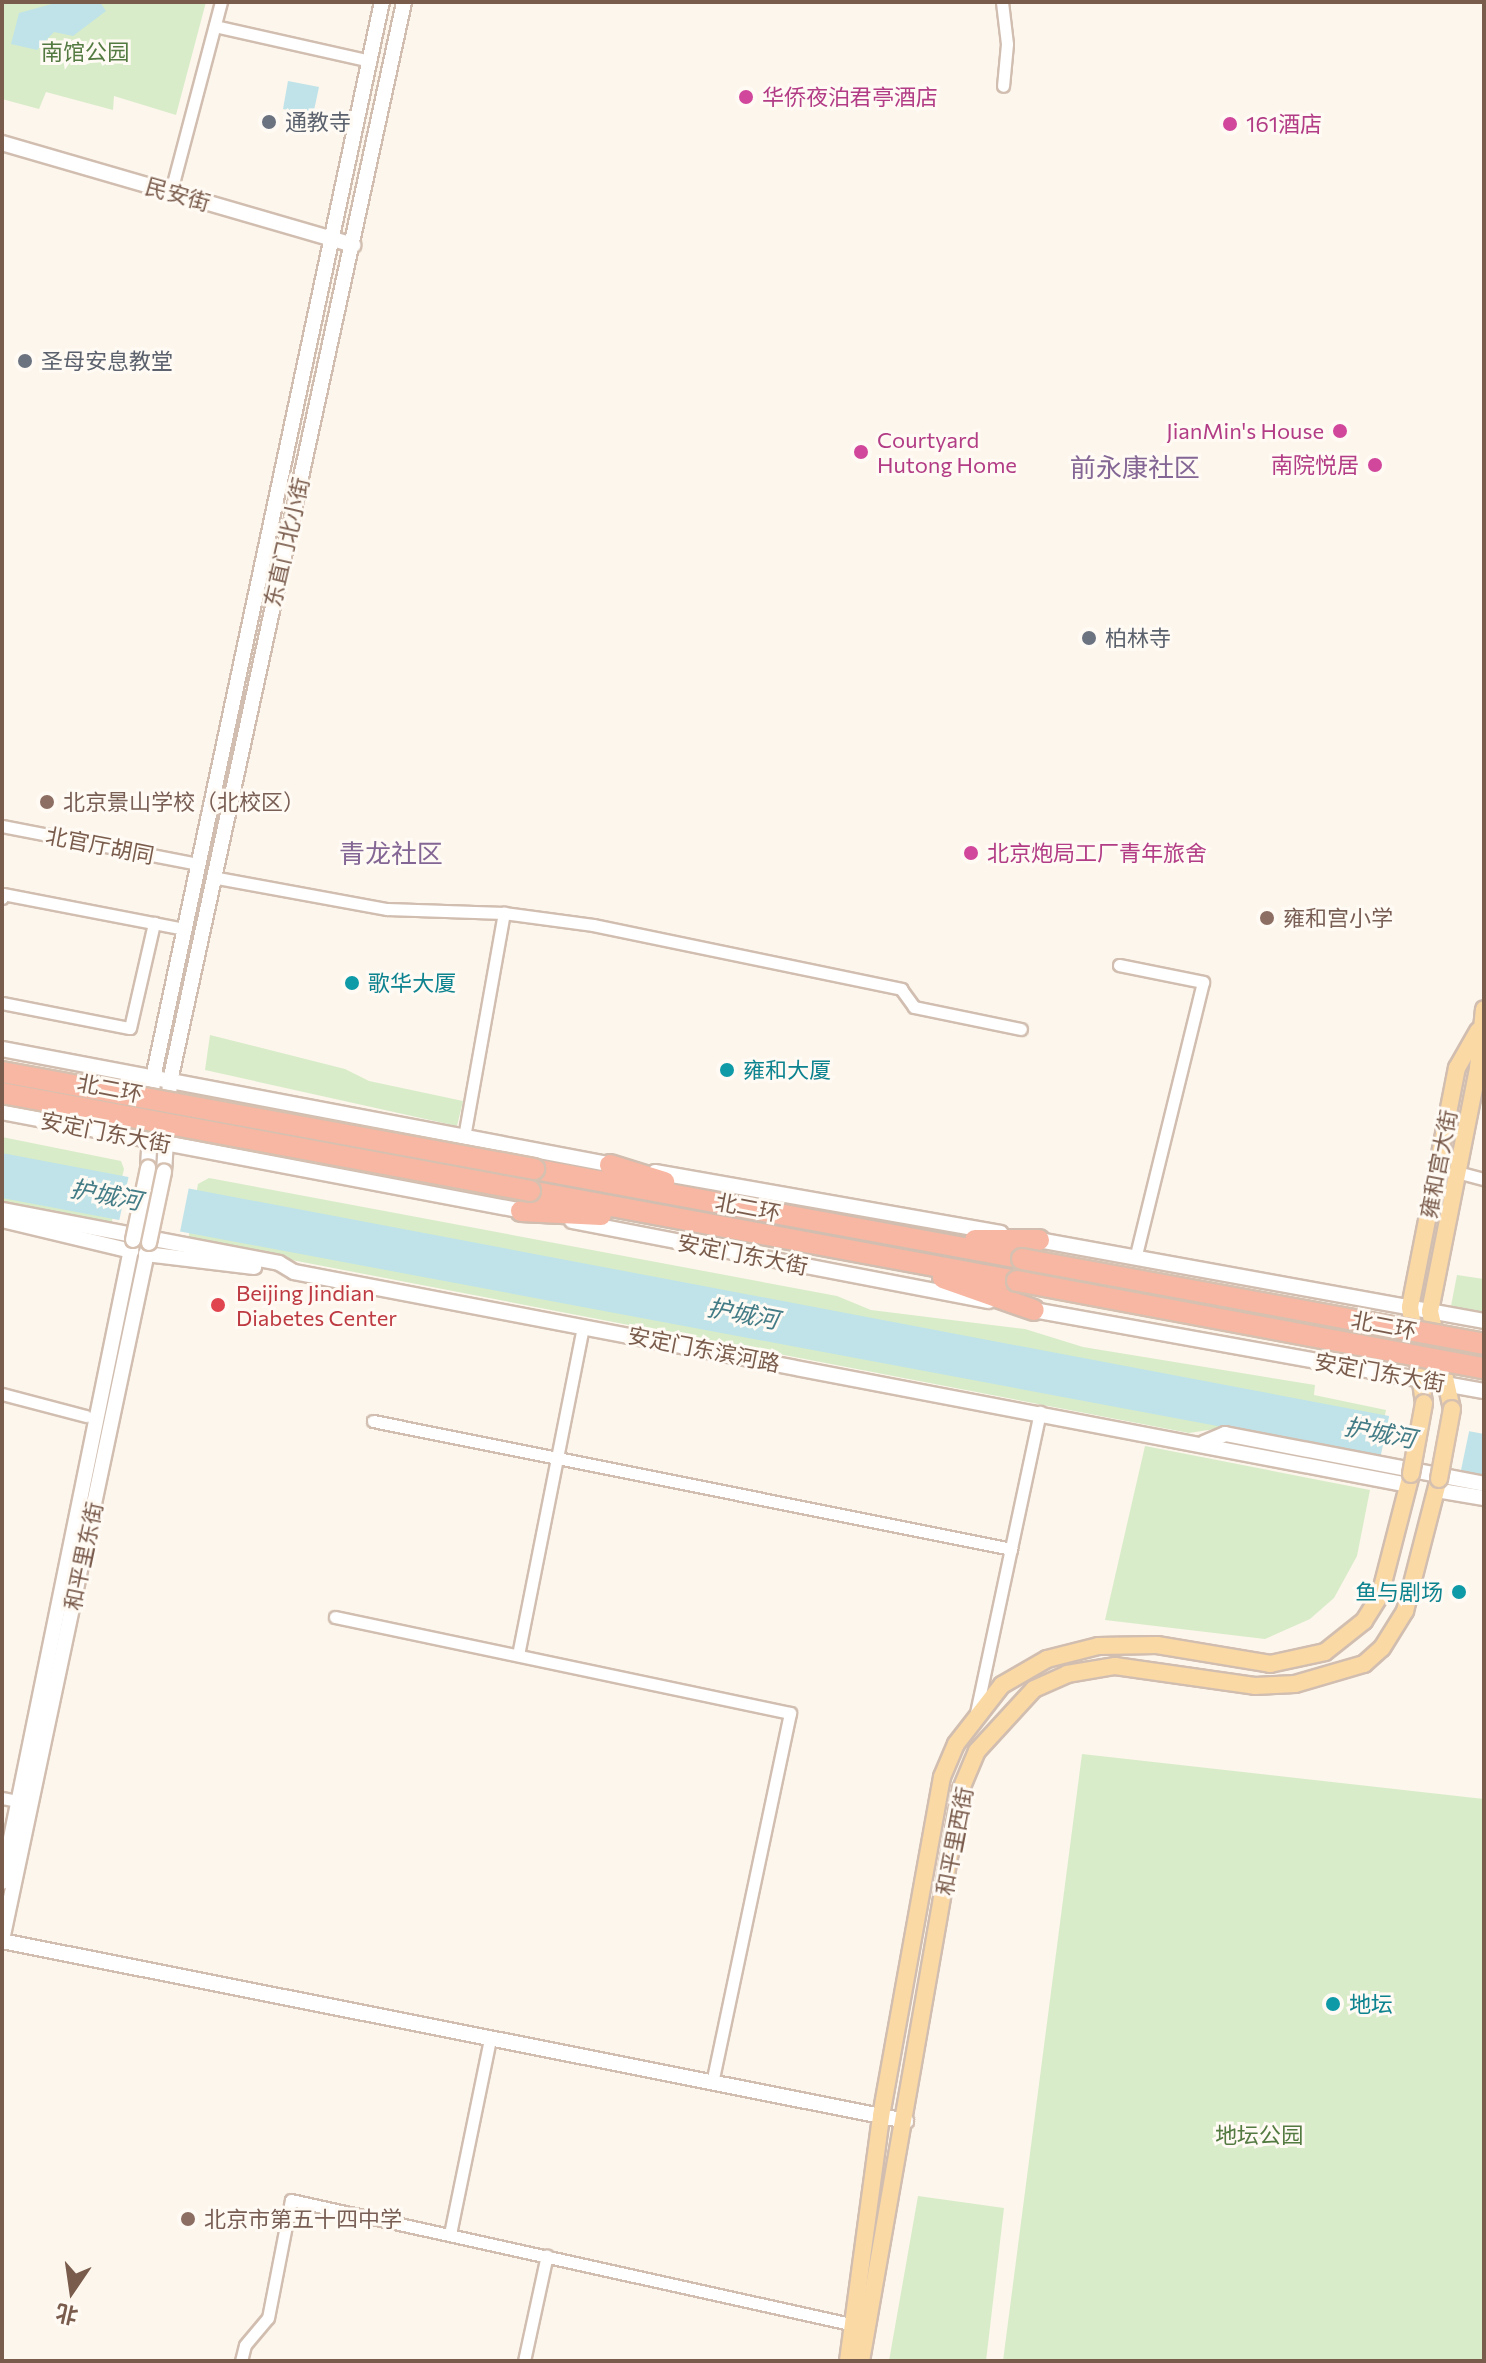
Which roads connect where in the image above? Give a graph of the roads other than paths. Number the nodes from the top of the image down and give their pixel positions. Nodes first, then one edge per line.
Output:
1 (221, 2) edge
2 (382, 2) edge
3 (404, 2) edge
4 (1002, 2) edge
5 (215, 26) junction
6 (370, 61) junction
7 (1003, 86) dead end
8 (2, 143) edge
9 (171, 191) junction
10 (333, 240) junction
11 (354, 245) junction
12 (234, 689) junction
13 (251, 693) junction
14 (2, 826) edge
15 (197, 864) junction
16 (212, 877) junction
17 (2, 898) edge
18 (504, 913) junction
19 (154, 923) junction
20 (184, 929) junction
21 (1119, 965) dead end
22 (2, 1003) edge
23 (1484, 1009) edge
24 (1481, 1027) junction
25 (1021, 1029) dead end
26 (2, 1049) edge
27 (2, 1072) edge
28 (126, 1073) junction
29 (153, 1078) junction
30 (170, 1081) junction
31 (2, 1093) edge
32 (260, 1098) junction
33 (2, 1112) edge
34 (403, 1125) junction
35 (115, 1135) junction
36 (464, 1137) junction
37 (152, 1141) junction
38 (168, 1144) junction
39 (248, 1160) junction
40 (610, 1165) junction
41 (1457, 1172) junction
42 (1484, 1179) edge
43 (392, 1187) junction
44 (736, 1206) junction
45 (2, 1210) edge
46 (521, 1211) junction
47 (679, 1218) junction
48 (2, 1220) edge
49 (921, 1240) junction
50 (1039, 1240) junction
51 (132, 1245) junction
52 (148, 1249) junction
53 (1114, 1254) junction
54 (886, 1258) junction
55 (1135, 1258) junction
56 (294, 1272) junction
57 (1410, 1307) junction
58 (1034, 1310) junction
59 (1430, 1311) junction
60 (1100, 1321) junction
61 (1484, 1321) edge
62 (583, 1326) junction
63 (1484, 1344) edge
64 (1484, 1368) edge
65 (1420, 1379) junction
66 (1447, 1384) junction
67 (1484, 1391) edge
68 (2, 1394) edge
69 (1424, 1403) joint
70 (1040, 1412) junction
71 (86, 1416) dead end
72 (373, 1421) dead end
73 (1204, 1443) junction
74 (555, 1457) junction
75 (1409, 1480) junction
76 (1484, 1484) edge
77 (1438, 1485) junction
78 (1484, 1498) edge
79 (1011, 1549) junction
80 (335, 1617) dead end
81 (518, 1655) junction
82 (976, 1714) junction
83 (2, 1798) edge
84 (18, 1801) junction
85 (2, 1882) edge
86 (2, 1941) edge
87 (490, 2039) junction
88 (712, 2083) junction
89 (881, 2116) junction
90 (906, 2121) junction
91 (450, 2234) junction
92 (547, 2255) junction
93 (855, 2325) junction
94 (241, 2361) edge
95 (524, 2361) edge
96 (848, 2361) edge
97 (861, 2361) edge

1 - 5 street
2 - 6 street, 东直门北小街
3 - 11 street, 东直门北小街
4 - 7 street
5 - 6 street
5 - 9 street
6 - 10 street, 东直门北小街
8 - 9 street, 民安街
9 - 10 street, 民安街
10 - 11 street, 民安街
10 - 12 street, 东直门北小街
11 - 13 street, 东直门北小街
12 - 13 street
12 - 15 street, 东直门北小街
13 - 16 street, 东直门北小街
14 - 15 street, 北官厅胡同
15 - 20 street, 东直门北小街
16 - 18 street
16 - 30 street, 东直门北小街
17 - 19 street
18 - 25 street
18 - 36 street
19 - 20 street
19 - 22 street
20 - 29 street, 东直门北小街
21 - 55 street
23 - 24 main road, 雍和宫大街
24 - 41 main road, 雍和宫大街
24 - 57 main road, 雍和宫大街
26 - 28 street
27 - 44 highway, 北二环, bridge
28 - 29 street
28 - 35 street
29 - 30 street
29 - 37 street, 东直门北小街
30 - 32 street
30 - 38 street, 东直门北小街
31 - 47 highway, 北二环, bridge
32 - 34 street
32 - 39 street
33 - 35 street, 安定门东大街
34 - 36 street
34 - 43 street
35 - 37 street, 安定门东大街
36 - 40 street
37 - 38 street, 安定门东大街
37 - 51 street, 和平里东街, bridge
38 - 39 street, 安定门东大街
38 - 52 street, 和平里东街, bridge
39 - 43 street, 安定门东大街
40 - 44 highway
40 - 50 street
41 - 42 street
41 - 59 main road, 雍和宫大街
43 - 46 street, 安定门东大街
44 - 49 highway, 北二环
45 - 56 street, 安定门东滨河路
46 - 47 highway
46 - 58 street, 安定门东大街
47 - 54 highway, 北二环
48 - 51 street
49 - 50 highway
49 - 63 highway, 北二环, bridge
50 - 53 street
51 - 84 street, 和平里东街
52 - 56 street
52 - 86 street, 和平里东街
53 - 55 street
53 - 60 street
54 - 58 highway
54 - 64 highway, 北二环, bridge
55 - 57 street
56 - 62 street, 安定门东滨河路
57 - 59 street
57 - 65 main road, 雍和宫大街
58 - 60 street, 安定门东大街
59 - 61 street
59 - 66 main road
60 - 65 street, 安定门东大街
62 - 70 street, 安定门东滨河路
62 - 74 street
65 - 66 street, 安定门东大街
65 - 69 main road, 雍和宫大街
66 - 67 street, 安定门东大街
66 - 77 main road, 和平里西街, bridge
68 - 71 street
69 - 75 main road, 和平里西街, bridge
70 - 73 street, 安定门东滨河路
70 - 79 street
72 - 74 street
73 - 75 street, 安定门东滨河路
73 - 76 street
74 - 79 street
74 - 81 street
75 - 82 main road, 和平里西街
77 - 78 street
77 - 90 main road, 和平里西街
79 - 82 street
80 - 81 street
81 - 88 street
82 - 89 main road, 和平里西街
83 - 84 street
84 - 85 street, 和平里东街
86 - 87 street
87 - 88 street
87 - 91 street
88 - 89 street
89 - 90 street
89 - 93 main road, 和平里西街
90 - 97 main road, 和平里西街
91 - 92 street
91 - 94 street
92 - 93 street
92 - 95 street
93 - 96 main road, 和平里西街

